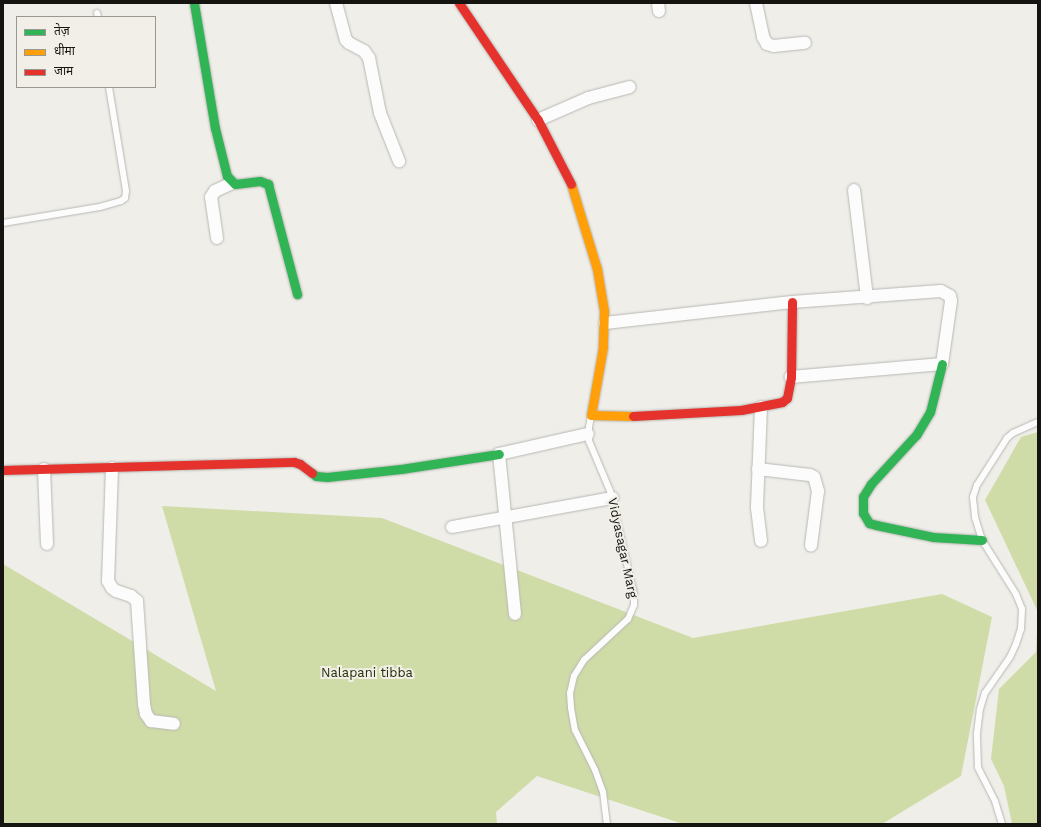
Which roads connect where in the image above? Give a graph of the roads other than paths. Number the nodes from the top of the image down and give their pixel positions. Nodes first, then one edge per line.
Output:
1 (194, 3) edge
2 (336, 3) edge
3 (459, 3) edge
4 (756, 3) edge
5 (805, 43) dead end
6 (630, 87) dead end
7 (109, 88) edge
8 (538, 120) junction
9 (399, 161) dead end
10 (232, 183) junction
11 (854, 190) dead end
12 (3, 223) edge
13 (217, 238) dead end
14 (297, 294) dead end
15 (867, 298) junction
16 (792, 302) junction
17 (605, 323) junction
18 (942, 364) junction
19 (791, 377) junction
20 (761, 407) junction
21 (591, 415) junction
22 (1038, 422) edge
23 (588, 434) junction
24 (499, 454) junction
25 (112, 468) junction
26 (44, 469) junction
27 (758, 469) junction
28 (3, 470) edge
29 (612, 498) junction
30 (506, 518) junction
31 (452, 527) dead end
32 (982, 540) junction
33 (761, 542) dead end
34 (46, 544) dead end
35 (811, 546) dead end
36 (515, 614) dead end
37 (174, 724) dead end
38 (606, 824) edge
39 (1002, 824) edge

1 - 10 street
2 - 9 street
3 - 8 street
4 - 5 street
6 - 8 street
7 - 12 lane
8 - 17 street
10 - 13 street
10 - 14 street
11 - 15 street
15 - 16 street
15 - 18 street
16 - 17 street
16 - 19 street
17 - 21 street
18 - 19 street
18 - 32 street
19 - 20 street
20 - 21 street
20 - 27 street
21 - 23 lane, Vidyasagar Marg
22 - 32 lane
23 - 24 street
23 - 29 lane, Vidyasagar Marg
24 - 25 street
24 - 30 street
25 - 26 street
25 - 37 street
26 - 28 street
26 - 34 street
27 - 33 street
27 - 35 street
29 - 30 street
29 - 38 lane, Vidyasagar Marg
30 - 31 street
30 - 36 street
32 - 39 lane

